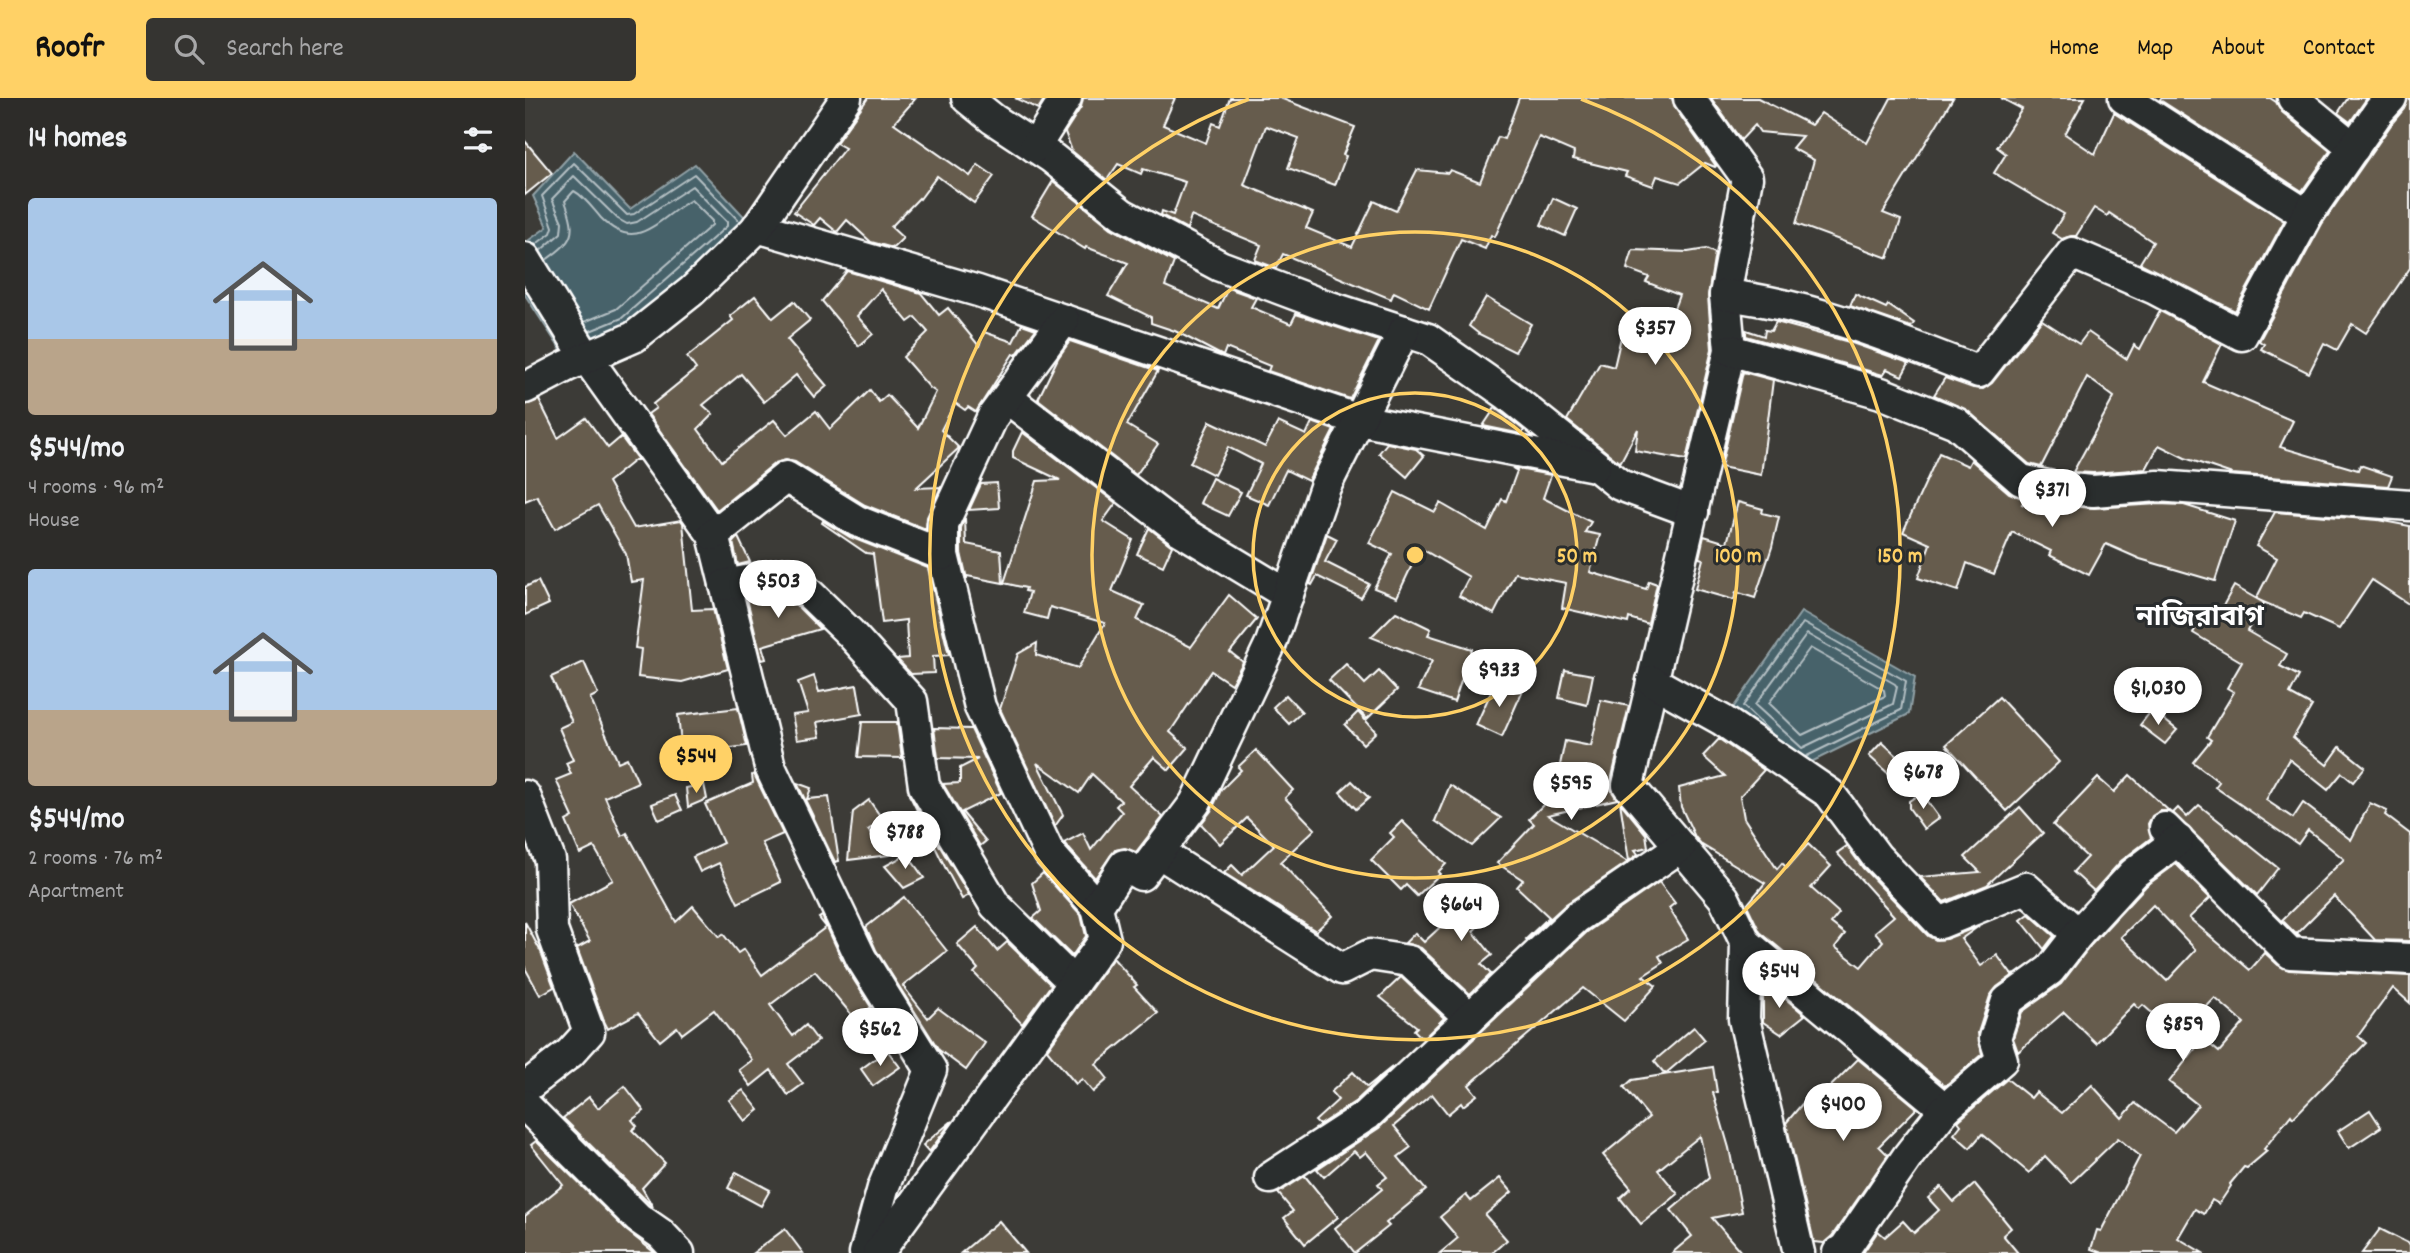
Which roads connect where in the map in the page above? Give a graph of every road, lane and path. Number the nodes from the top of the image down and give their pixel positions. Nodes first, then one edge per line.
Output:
1 (846, 98) edge
2 (967, 98) edge
3 (1066, 98) edge
4 (1689, 98) edge
5 (2124, 98) edge
6 (2293, 98) edge
7 (2391, 98) edge
8 (1035, 147) junction
9 (2354, 148) junction
10 (2307, 215) junction
11 (757, 228) junction
12 (525, 258) edge
13 (1725, 296) junction
14 (1064, 320) junction
15 (1404, 331) junction
16 (1730, 350) junction
17 (586, 357) junction
18 (525, 388) edge
19 (1006, 398) junction
20 (1359, 420) junction
21 (1595, 466) junction
22 (2410, 505) edge
23 (1693, 512) junction
24 (713, 535) junction
25 (943, 555) junction
26 (725, 585) junction
27 (1288, 595) junction
28 (1652, 681) junction
29 (525, 796) edge
30 (1680, 847) junction
31 (1158, 852) junction
32 (1097, 908) junction
33 (2078, 934) junction
34 (1746, 943) junction
35 (2410, 959) edge
36 (1074, 982) junction
37 (1470, 1018) junction
38 (525, 1088) edge
39 (525, 1105) edge
40 (1945, 1109) junction
41 (1270, 1178) dead end
42 (679, 1253) edge
43 (865, 1253) edge
44 (878, 1253) edge
45 (1799, 1253) edge
46 (1838, 1253) edge

1 - 11 street
2 - 8 street
3 - 8 street
4 - 13 street
5 - 10 street
6 - 9 street
7 - 9 street
8 - 15 street
9 - 10 street
10 - 13 street
11 - 14 street
11 - 17 street
12 - 17 street
13 - 16 street
14 - 19 street
14 - 20 street
15 - 20 street
15 - 21 street
16 - 22 street
16 - 23 street
17 - 18 street
17 - 24 street
19 - 25 street
19 - 27 street
20 - 21 street
20 - 27 street
21 - 23 street
23 - 28 street
24 - 25 street
24 - 26 street
25 - 32 street
26 - 36 street
26 - 43 street
27 - 31 street
28 - 30 street
28 - 33 street
29 - 38 street
30 - 34 street
30 - 37 street
31 - 32 street
31 - 37 street
32 - 36 street
33 - 35 street
33 - 40 street
34 - 40 street
34 - 45 street
36 - 44 street
37 - 41 street
39 - 42 street
40 - 46 street

